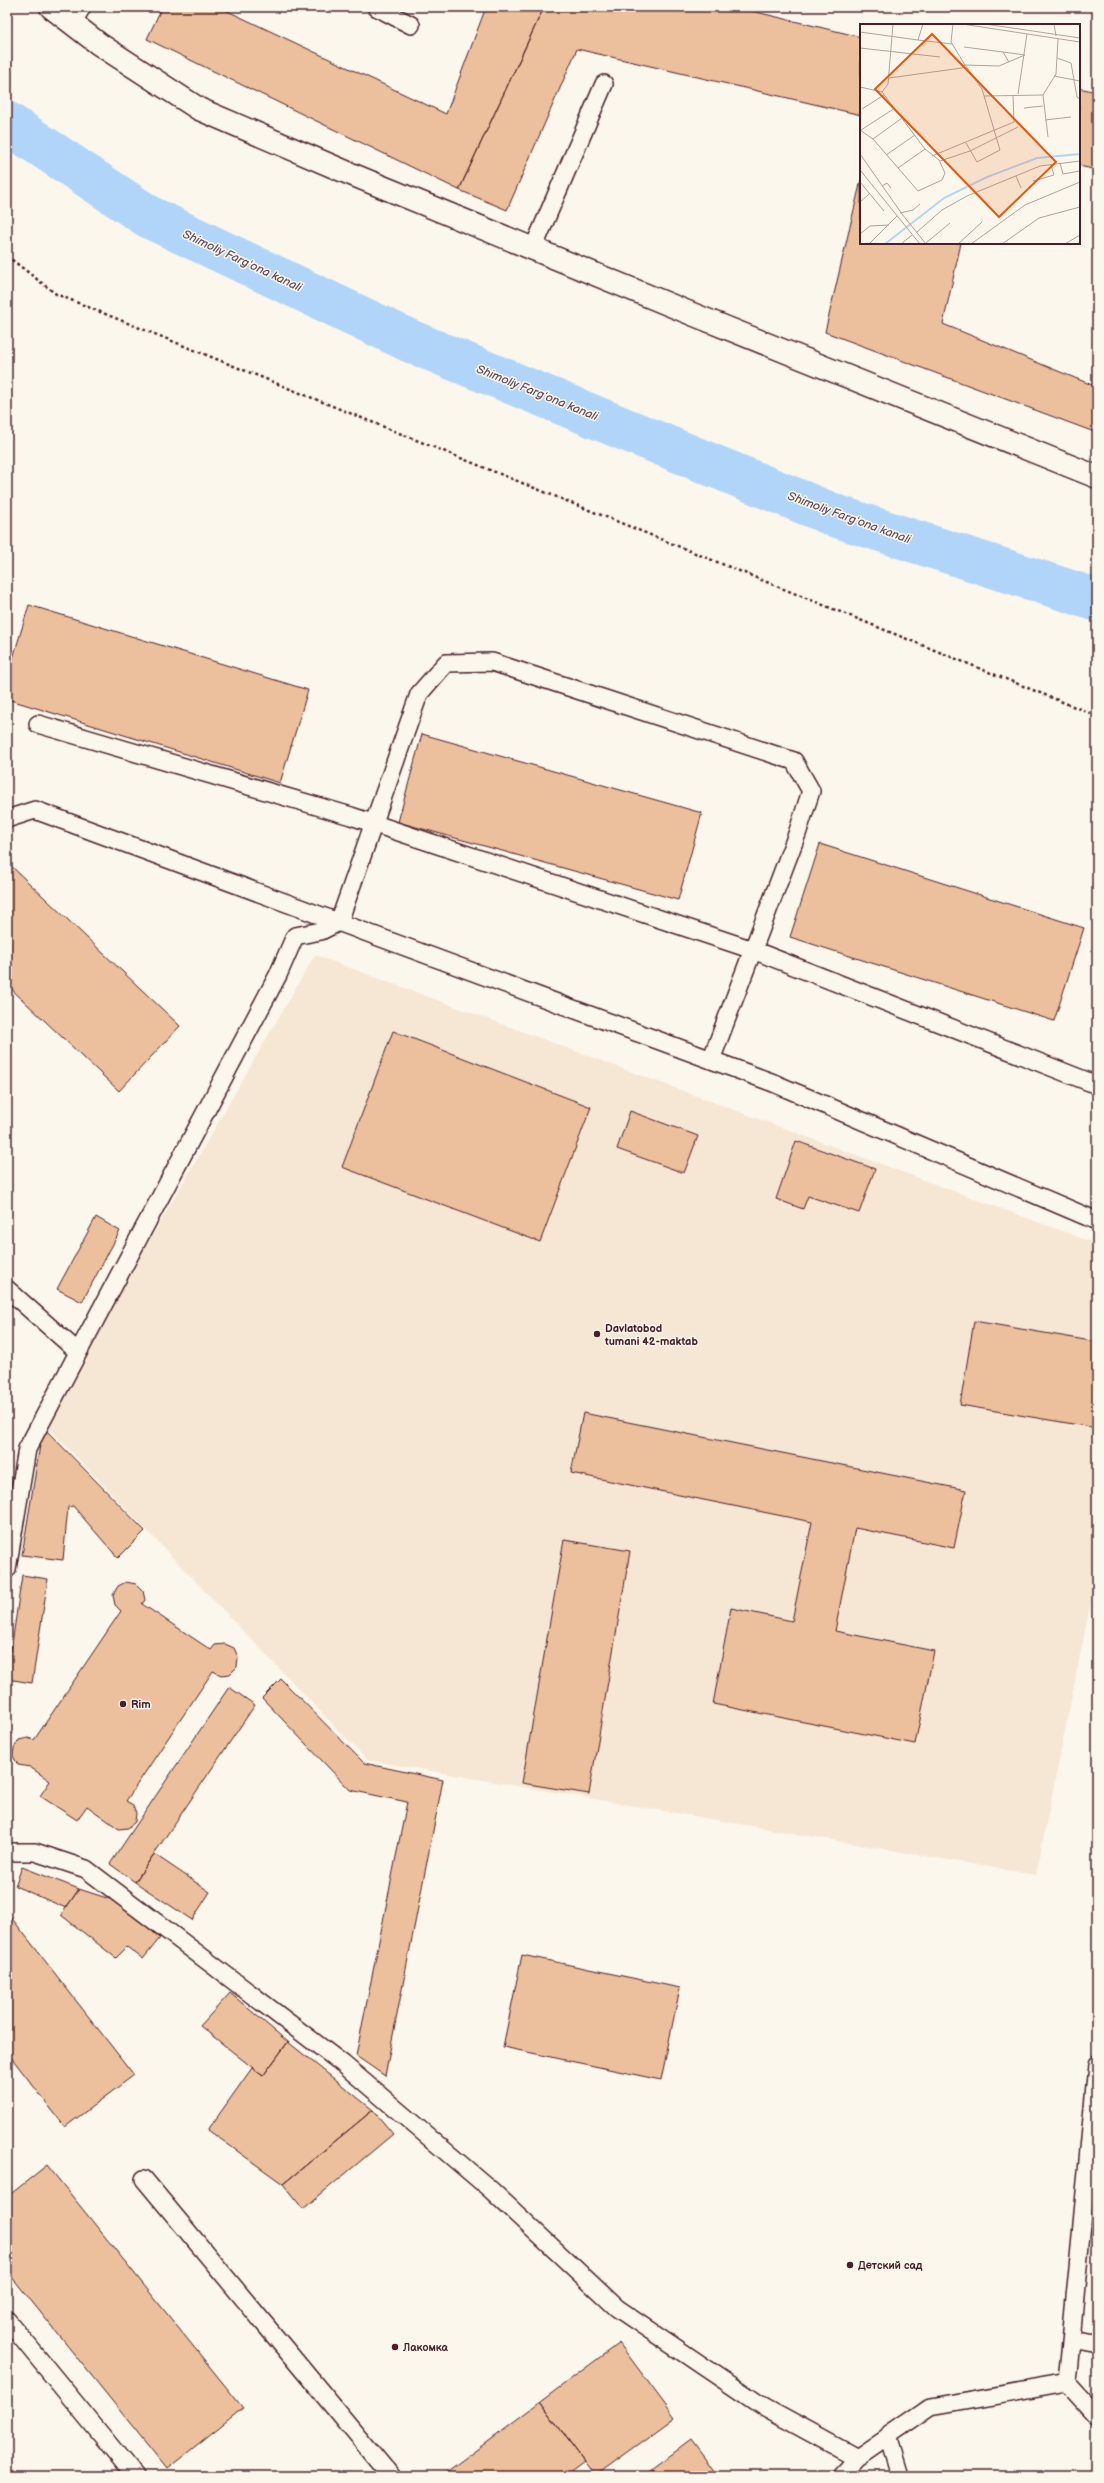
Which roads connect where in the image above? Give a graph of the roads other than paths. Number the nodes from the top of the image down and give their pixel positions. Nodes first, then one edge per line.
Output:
1 (51, 7) edge
2 (376, 7) edge
3 (77, 15) edge
4 (411, 25) dead end
5 (604, 84) dead end
6 (533, 249) junction
7 (1097, 477) edge
8 (38, 724) dead end
9 (7, 819) edge
10 (375, 824) junction
11 (340, 922) junction
12 (753, 950) junction
13 (711, 1060) junction
14 (1097, 1085) edge
15 (1097, 1221) edge
16 (7, 1290) edge
17 (78, 1352) junction
18 (7, 1569) edge
19 (7, 1852) edge
20 (1097, 2065) edge
21 (1095, 2104) edge
22 (144, 2179) dead end
23 (7, 2320) edge
24 (1071, 2340) junction
25 (1097, 2345) edge
26 (1067, 2384) junction
27 (1097, 2416) edge
28 (888, 2436) junction
29 (857, 2458) junction
30 (134, 2476) edge
31 (391, 2476) edge
32 (840, 2476) edge
33 (900, 2476) edge

1 - 3 street
2 - 4 lane
3 - 6 street
5 - 6 lane
6 - 7 street
8 - 10 lane
9 - 11 lane
10 - 11 lane
10 - 12 lane
10 - 12 lane
11 - 13 lane
11 - 17 lane
12 - 13 lane
12 - 14 lane
13 - 15 lane
16 - 17 lane
17 - 18 lane
19 - 29 lane
20 - 21 lane
21 - 24 lane
22 - 31 lane
23 - 30 lane
24 - 25 lane
24 - 26 lane
26 - 27 lane
26 - 28 lane
28 - 29 lane
28 - 33 lane
29 - 32 lane

